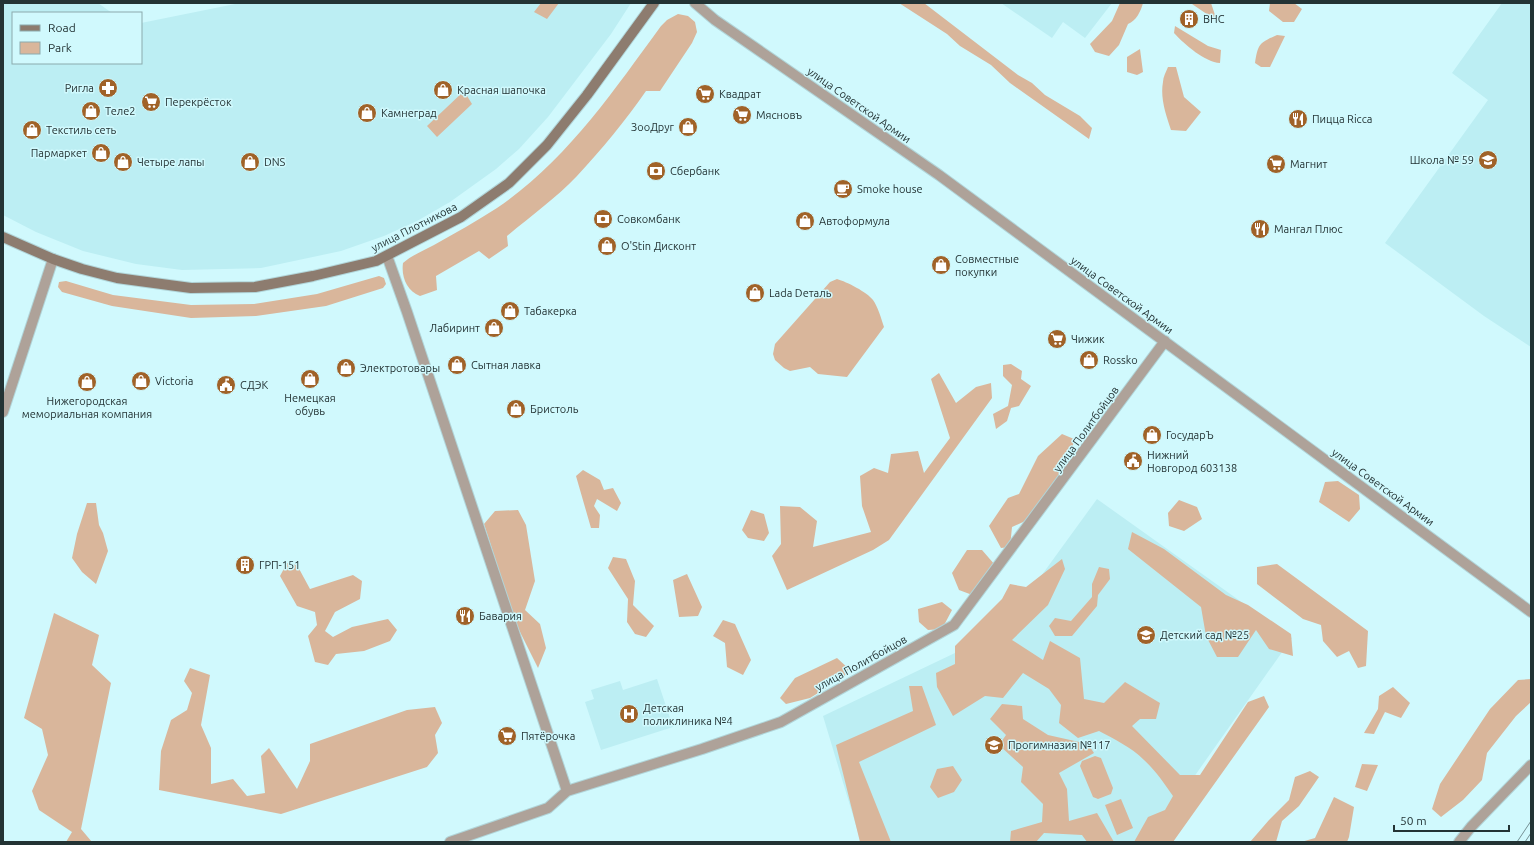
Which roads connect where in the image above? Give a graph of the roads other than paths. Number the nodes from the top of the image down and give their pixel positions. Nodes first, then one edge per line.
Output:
1 (654, 3) edge
2 (695, 3) edge
3 (3, 237) edge
4 (387, 256) junction
5 (53, 259) junction
6 (1165, 341) junction
7 (3, 412) edge
8 (1531, 612) edge
9 (1531, 765) edge
10 (567, 791) junction
11 (450, 842) edge
12 (1459, 842) edge

1 - 4 main road, улица Плотникова
2 - 6 street, улица Советской Армии
3 - 5 main road, улица Плотникова
4 - 5 main road, улица Плотникова
4 - 10 street
5 - 7 street
6 - 8 street, улица Советской Армии
6 - 10 street, улица Политбойцов
9 - 12 street
10 - 11 street, улица Политбойцов

